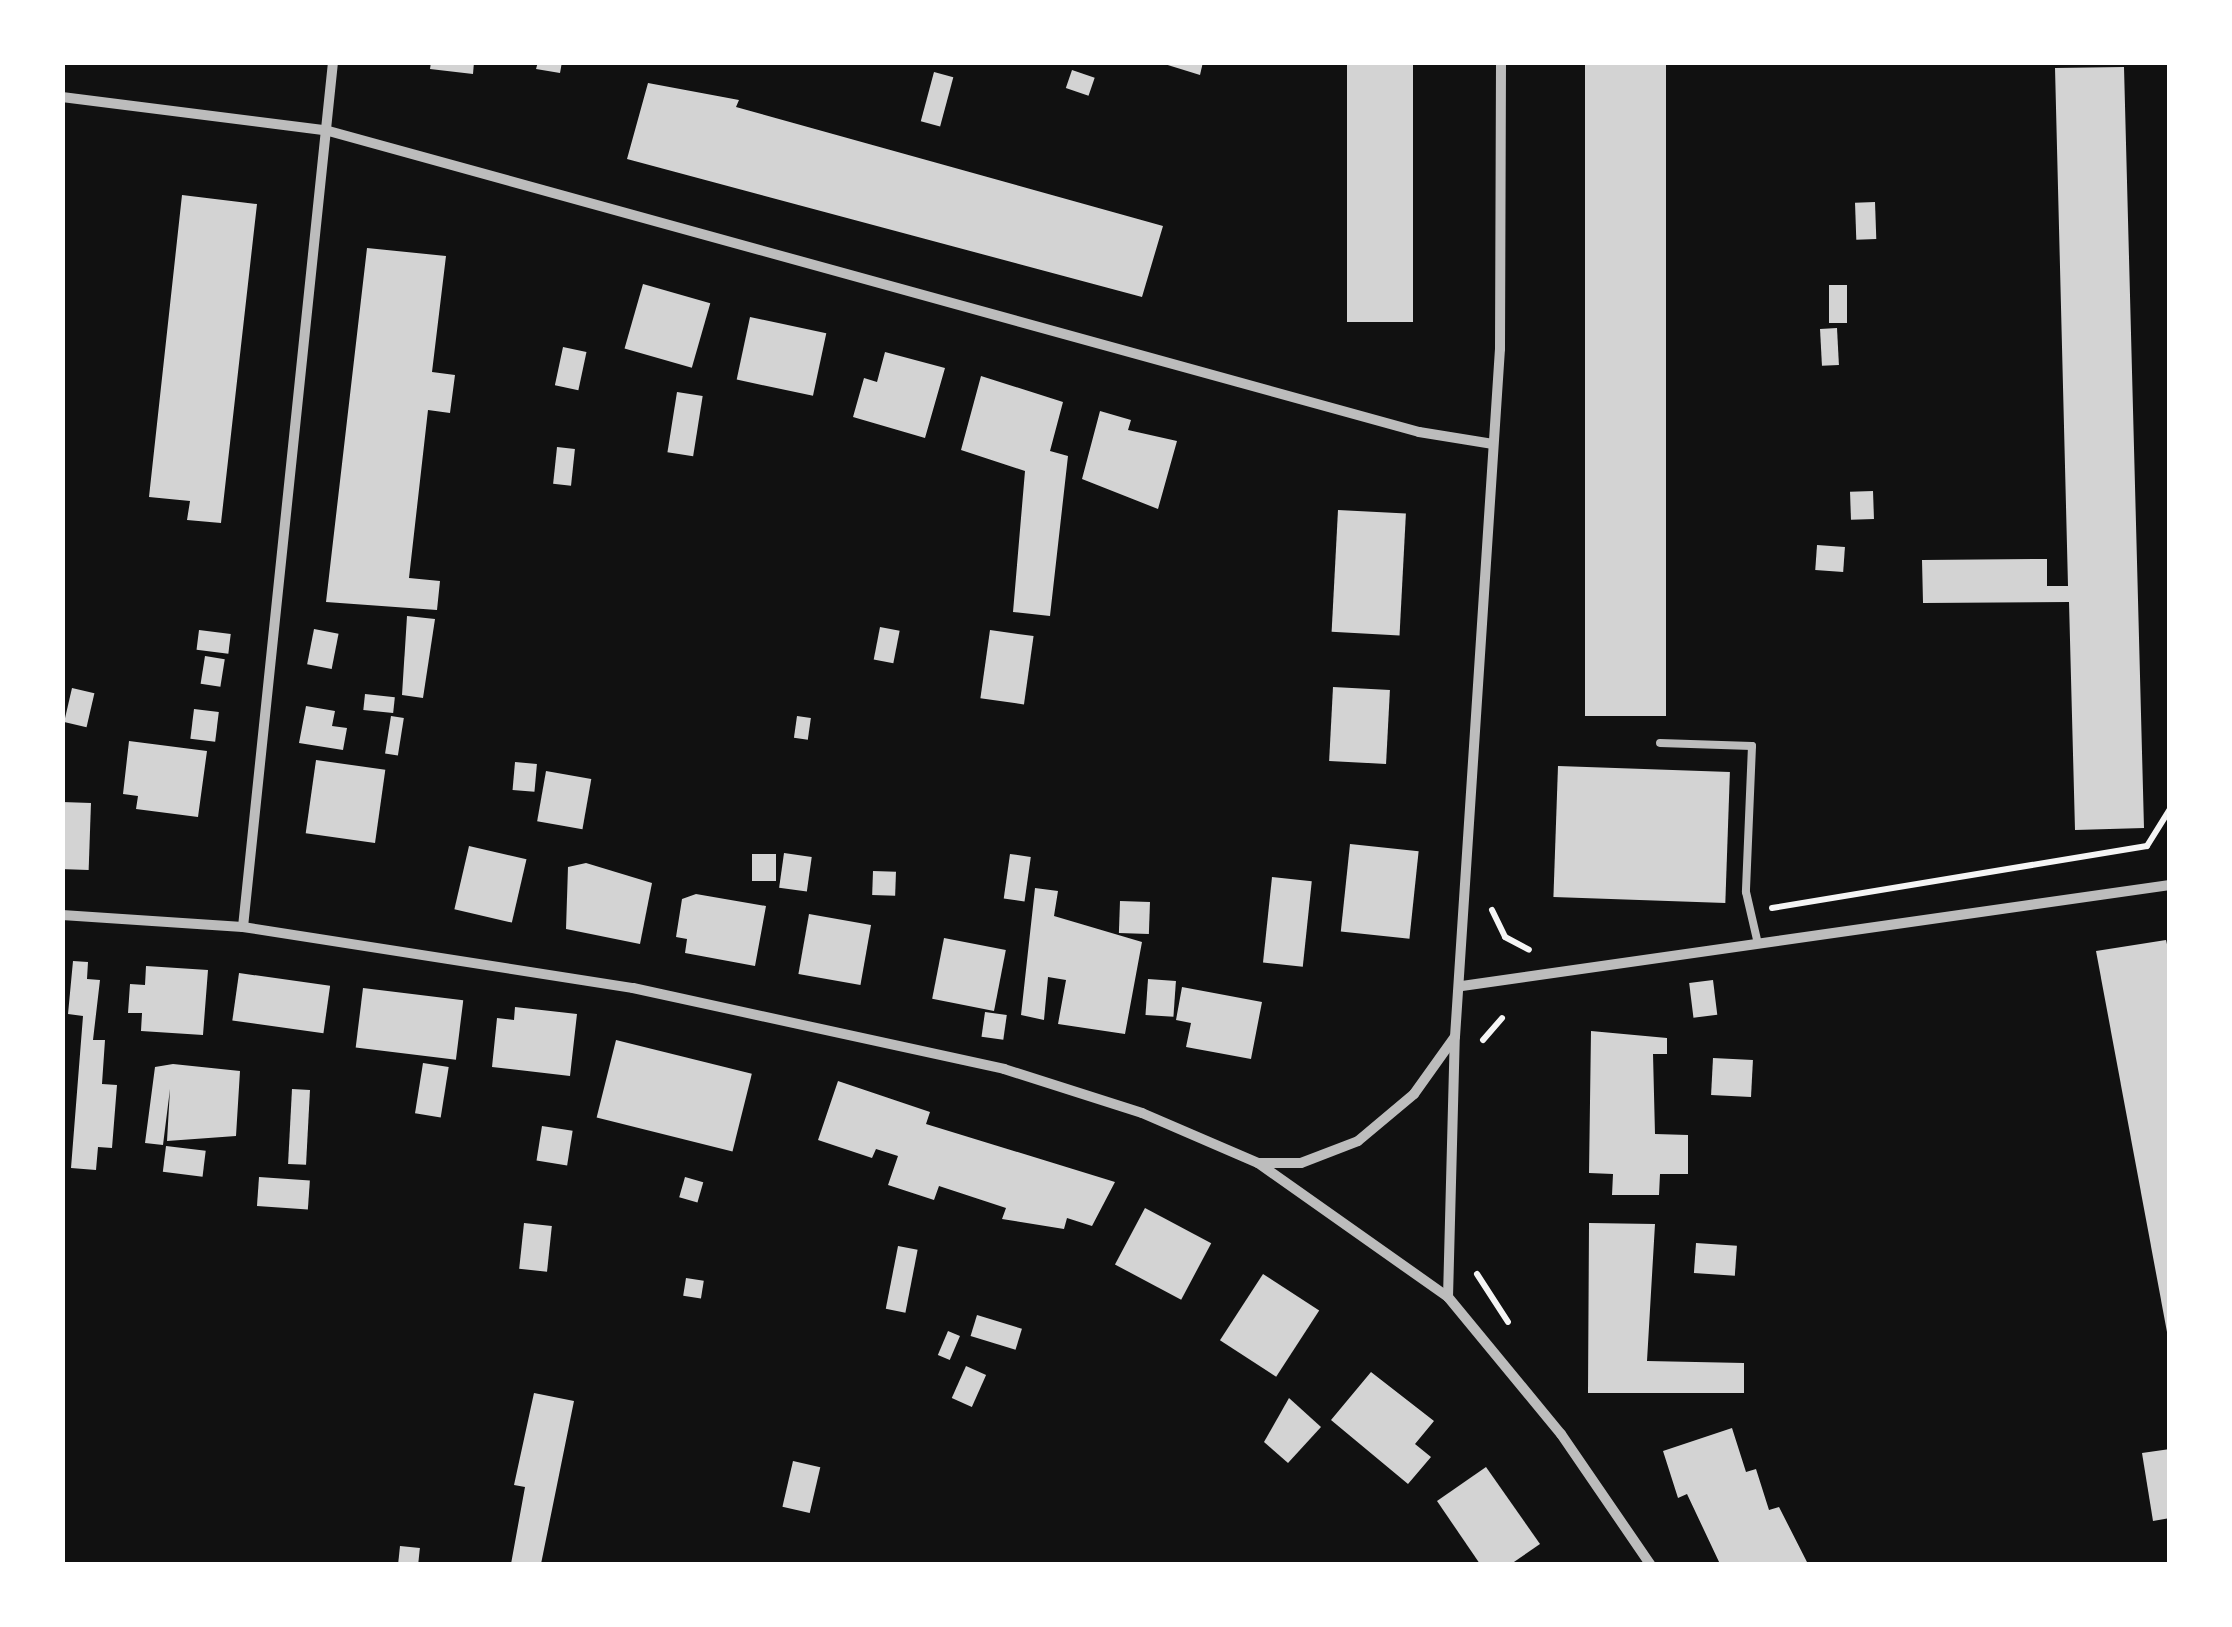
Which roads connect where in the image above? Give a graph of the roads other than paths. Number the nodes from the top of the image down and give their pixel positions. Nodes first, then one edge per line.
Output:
1 (333, 62) edge
2 (1502, 62) edge
3 (62, 97) edge
4 (325, 130) junction
5 (1494, 444) junction
6 (1660, 742) dead end
7 (2170, 885) edge
8 (62, 916) edge
9 (243, 927) junction
10 (1758, 944) junction
11 (1462, 986) junction
12 (1455, 1037) junction
13 (1258, 1163) junction
14 (1448, 1297) junction
15 (1650, 1564) edge

1 - 4 street
2 - 5 street
3 - 4 street
4 - 5 street
4 - 9 street
5 - 11 street
6 - 10 lane
7 - 10 street
8 - 9 street
9 - 13 street
10 - 11 street
11 - 12 street
12 - 13 street
12 - 14 street
13 - 14 street
14 - 15 street

